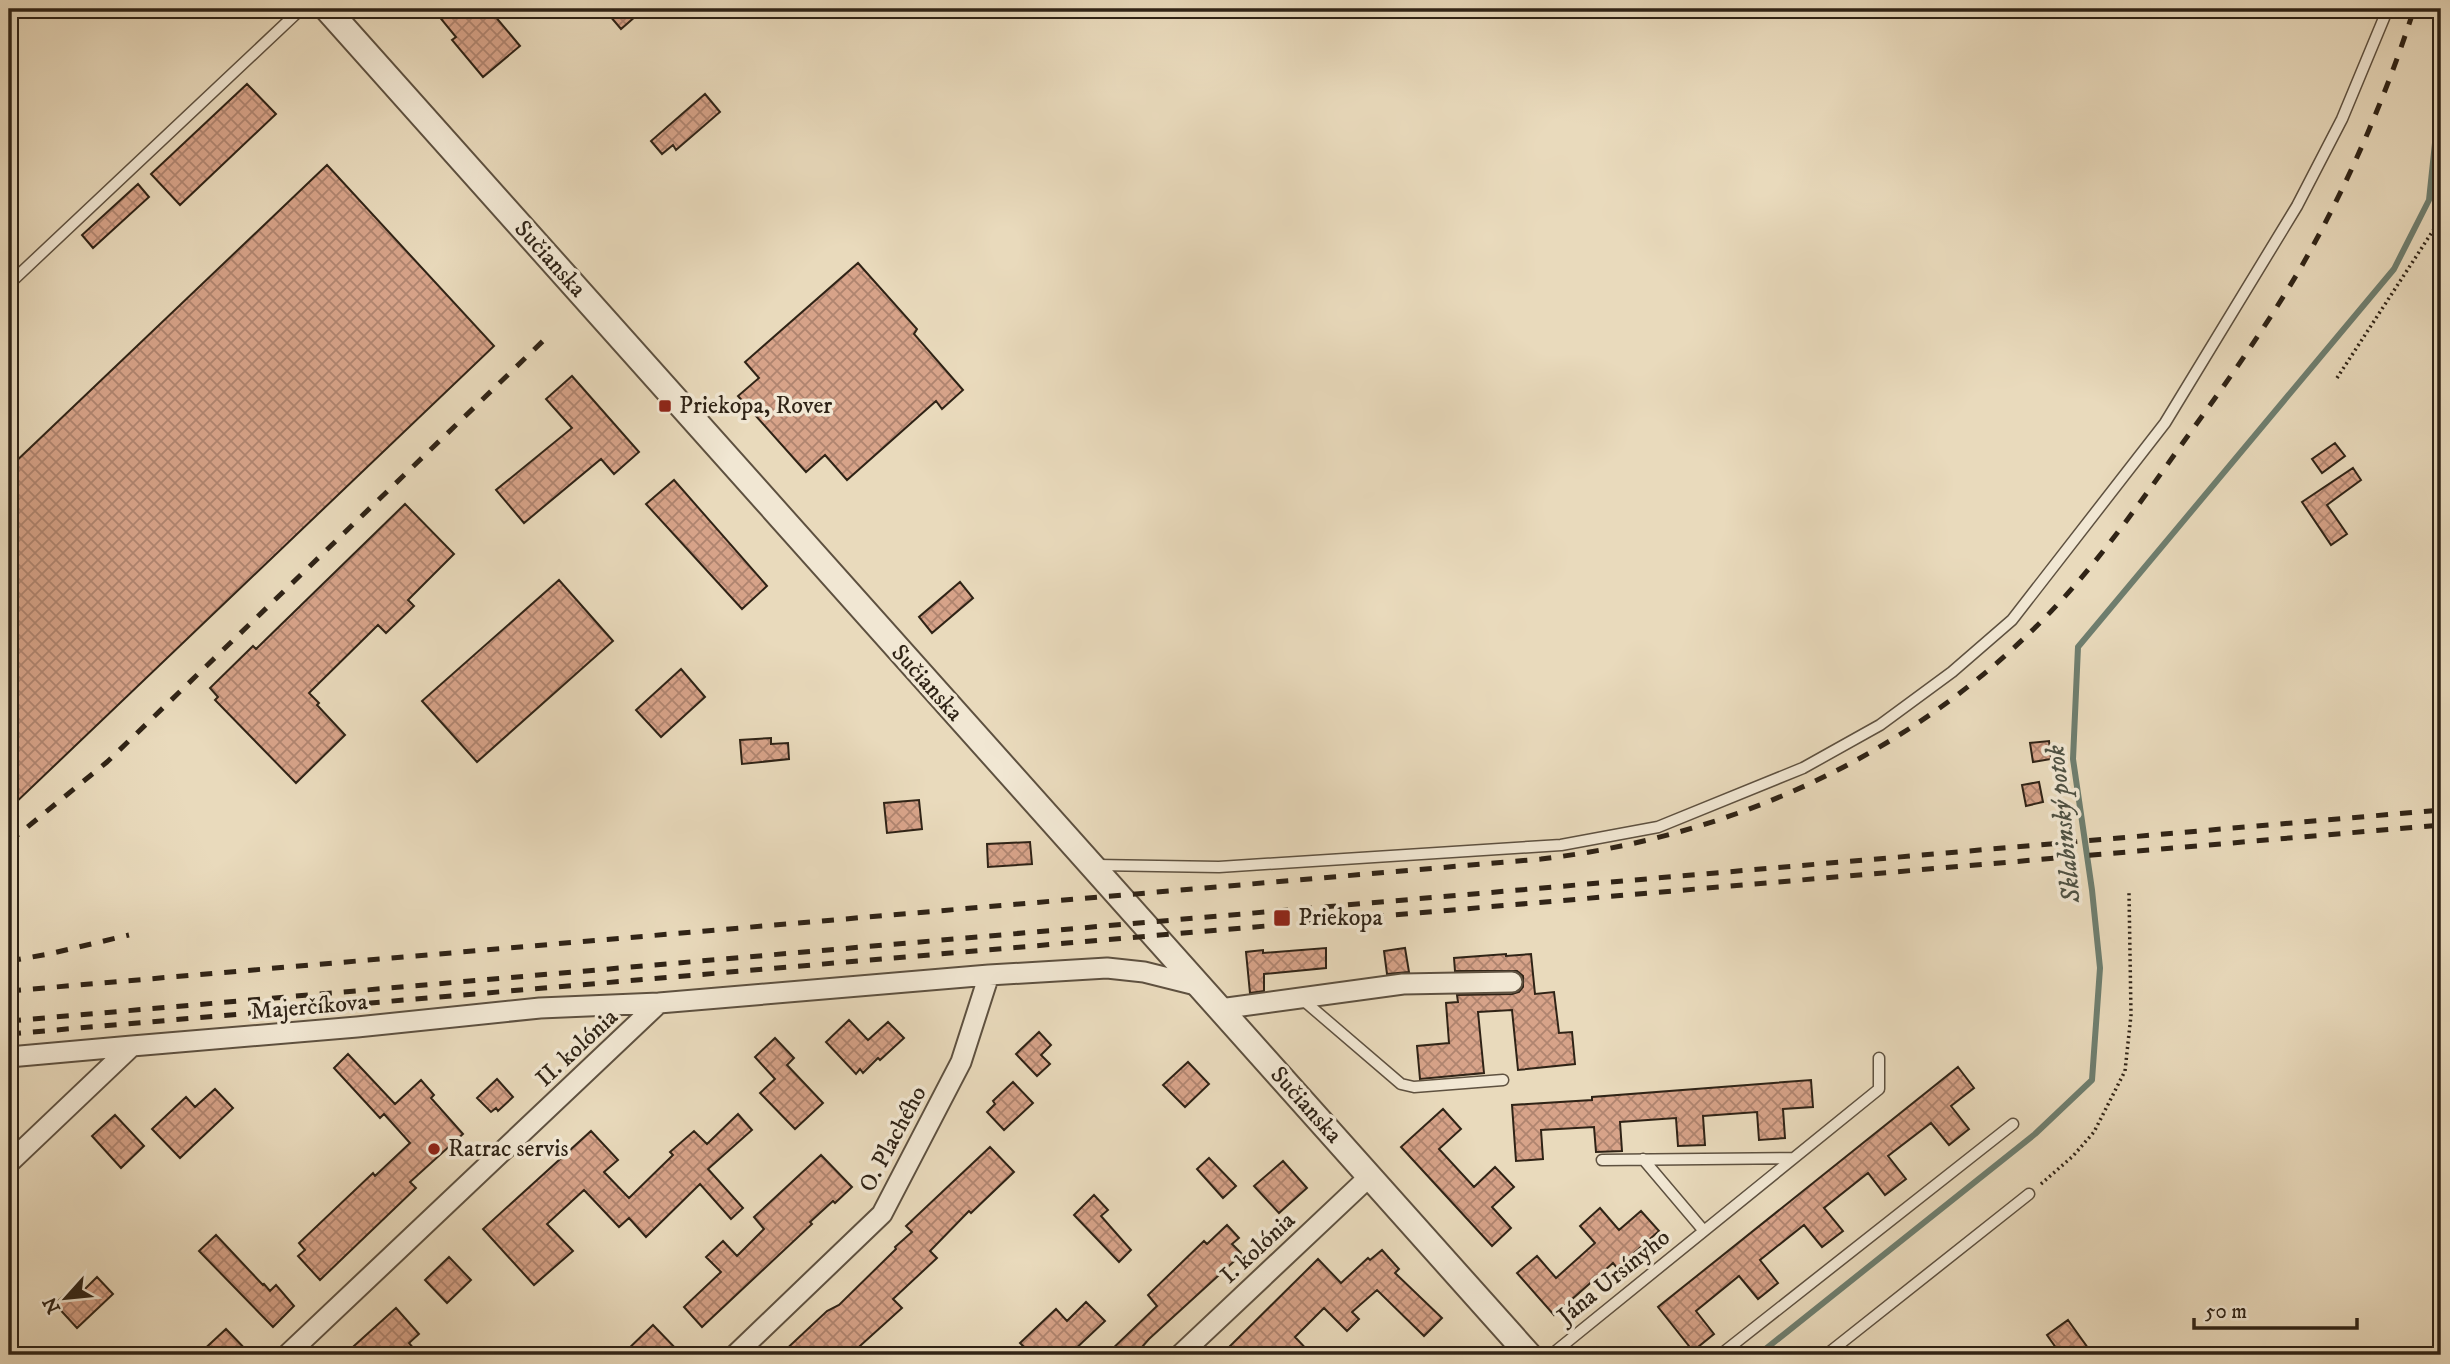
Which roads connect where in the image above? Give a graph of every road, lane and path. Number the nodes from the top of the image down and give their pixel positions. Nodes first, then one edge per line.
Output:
1 (301, 9) edge
2 (327, 9) edge
3 (2386, 9) edge
4 (2441, 212) edge
5 (9, 284) edge
6 (2337, 378) dead end
7 (1092, 865) junction
8 (2129, 893) dead end
9 (989, 975) junction
10 (1512, 982) dead end
11 (1200, 986) junction
12 (1303, 999) junction
13 (659, 1003) junction
14 (1220, 1009) junction
15 (132, 1046) junction
16 (9, 1057) edge
17 (1879, 1058) dead end
18 (1503, 1080) dead end
19 (2013, 1124) dead end
20 (1794, 1158) junction
21 (1643, 1159) junction
22 (1602, 1160) dead end
23 (9, 1163) edge
24 (1370, 1176) junction
25 (2029, 1194) joint
26 (1704, 1231) junction
27 (287, 1355) edge
28 (735, 1355) edge
29 (1180, 1355) edge
30 (1528, 1355) edge
31 (1551, 1355) edge
32 (1720, 1355) edge
33 (1826, 1355) edge

1 - 5 lane
2 - 7 street, Sučianska
3 - 7 lane
4 - 6 path
7 - 11 street, Sučianska
8 - 25 path
9 - 11 street
9 - 13 street
9 - 28 street, O. Plachého
10 - 12 street
11 - 14 street, Sučianska
12 - 14 street
12 - 18 lane
13 - 15 street, Majerčíkova
13 - 27 street, II. kolónia
14 - 24 street, Sučianska
15 - 16 street, Majerčíkova
15 - 23 street
17 - 20 lane, Jána Ursínyho
19 - 32 lane
20 - 21 lane
20 - 26 lane, Jána Ursínyho
21 - 22 lane
21 - 26 lane, Jána Ursínyho
24 - 29 street, I. kolónia
24 - 30 street, Sučianska
25 - 33 lane
26 - 31 lane, Jána Ursínyho

